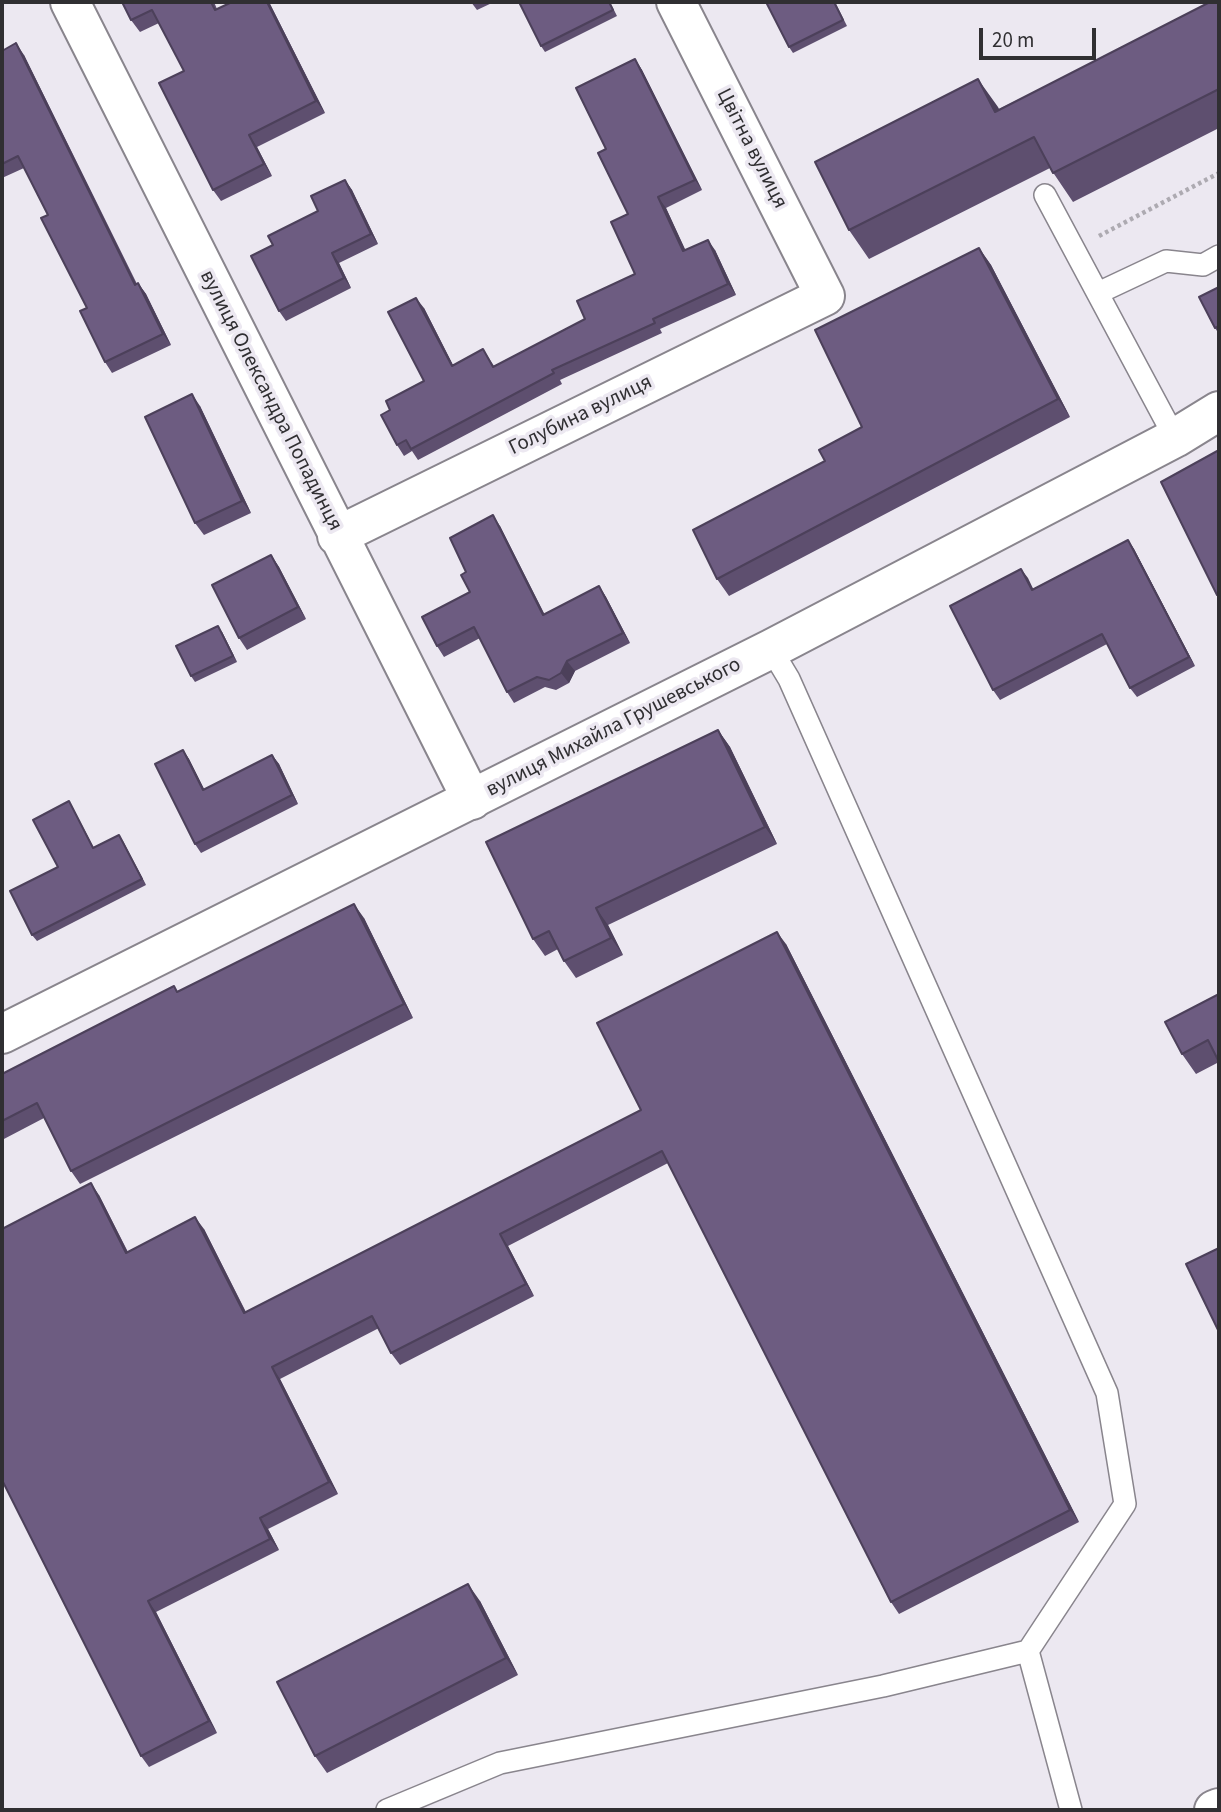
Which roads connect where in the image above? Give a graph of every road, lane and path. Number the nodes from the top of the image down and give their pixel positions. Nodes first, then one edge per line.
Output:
1 (70, 2) edge
2 (676, 2) edge
3 (1219, 173) edge
4 (1045, 195) edge
5 (1074, 249) junction
6 (1219, 256) edge
7 (1098, 293) junction
8 (825, 296) joint
9 (1219, 411) edge
10 (1175, 438) junction
11 (337, 536) junction
12 (771, 649) junction
13 (472, 800) junction
14 (2, 1034) edge
15 (1028, 1651) junction
16 (1219, 1808) edge
17 (387, 1810) edge
18 (1071, 1810) edge
19 (1214, 1810) edge

1 - 11 street, вулиця Олександра Попадинця
2 - 8 street, Цвітна вулиця
3 - 5 path
4 - 5 lane
5 - 7 lane
6 - 7 lane
7 - 10 lane
8 - 11 street, Голубина вулиця
9 - 10 street, вулиця Михайла Грушевського
10 - 12 street, вулиця Михайла Грушевського
11 - 13 street, вулиця Олександра Попадинця
12 - 13 street, вулиця Михайла Грушевського
12 - 15 lane
13 - 14 street, вулиця Михайла Грушевського
15 - 17 lane
15 - 18 lane
16 - 19 street

